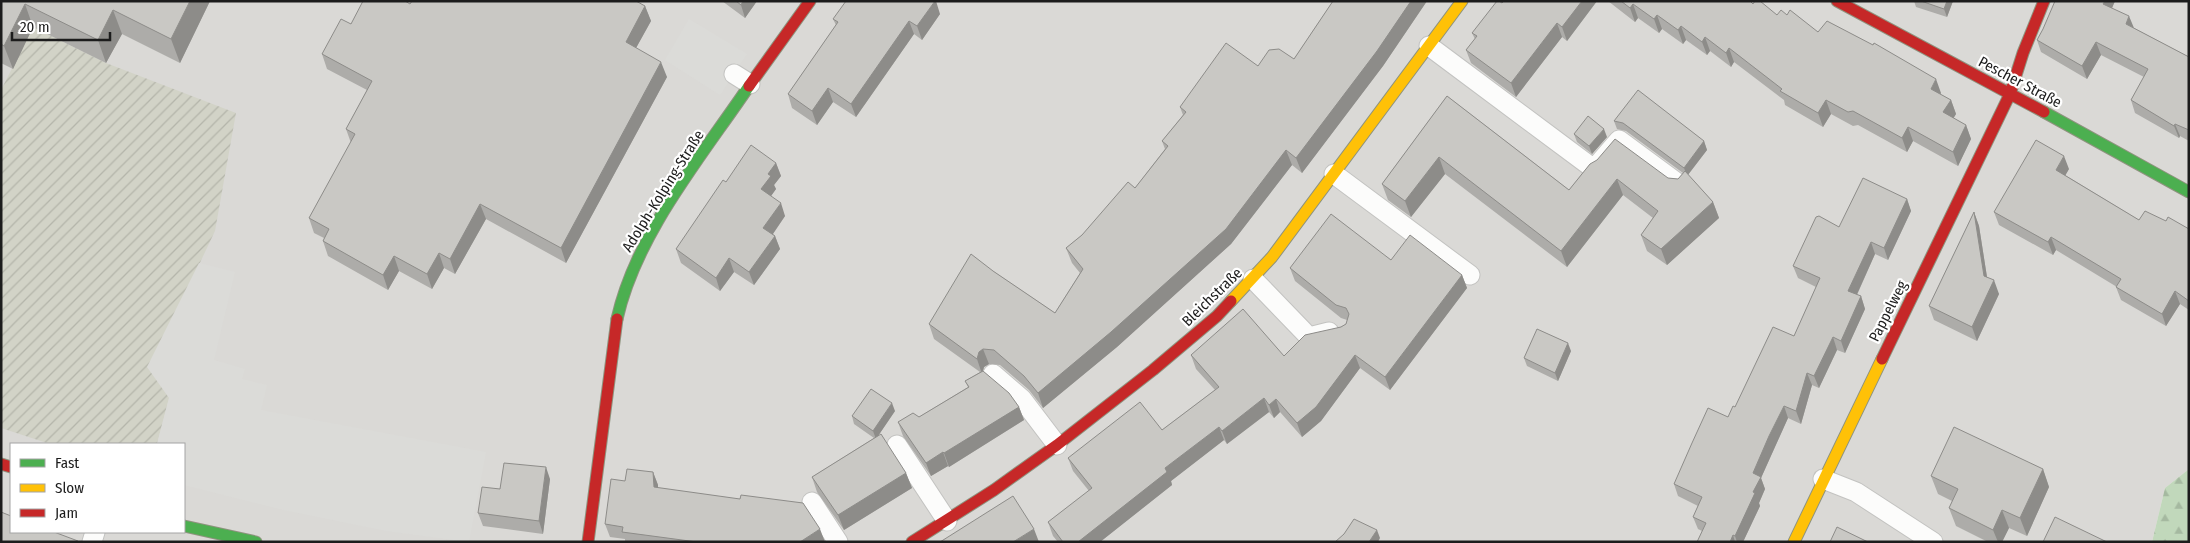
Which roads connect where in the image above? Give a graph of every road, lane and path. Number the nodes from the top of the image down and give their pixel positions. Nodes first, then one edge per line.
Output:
1 (810, 1) edge
2 (1462, 1) edge
3 (1837, 1) edge
4 (2044, 1) edge
5 (1429, 46) junction
6 (734, 74) dead end
7 (750, 84) junction
8 (2010, 94) junction
9 (1334, 174) junction
10 (1680, 185) edge
11 (2189, 192) edge
12 (1470, 275) dead end
13 (1253, 279) junction
14 (1343, 329) edge
15 (993, 374) dead end
16 (897, 445) dead end
17 (1057, 445) junction
18 (1823, 479) junction
19 (812, 502) dead end
20 (947, 521) junction
21 (185, 526) edge
22 (256, 542) edge
23 (588, 542) edge
24 (838, 542) edge
25 (912, 542) edge
26 (1794, 542) edge
27 (1933, 542) edge

1 - 7 main road, Adolph-Kolping-Straße
2 - 5 main road, Bleichstraße
3 - 8 main road, Pescher Straße
4 - 8 main road, Pappelweg
5 - 9 main road, Bleichstraße
5 - 10 lane
6 - 7 lane
7 - 23 main road, Adolph-Kolping-Straße
8 - 11 main road, Pescher Straße
8 - 18 main road, Pappelweg
9 - 12 lane
9 - 13 main road, Bleichstraße
13 - 14 lane
13 - 17 main road, Bleichstraße
15 - 17 lane
16 - 20 lane
17 - 20 main road, Bleichstraße
18 - 26 main road, Pappelweg
18 - 27 lane
19 - 24 lane
20 - 25 main road, Bleichstraße
21 - 22 main road

